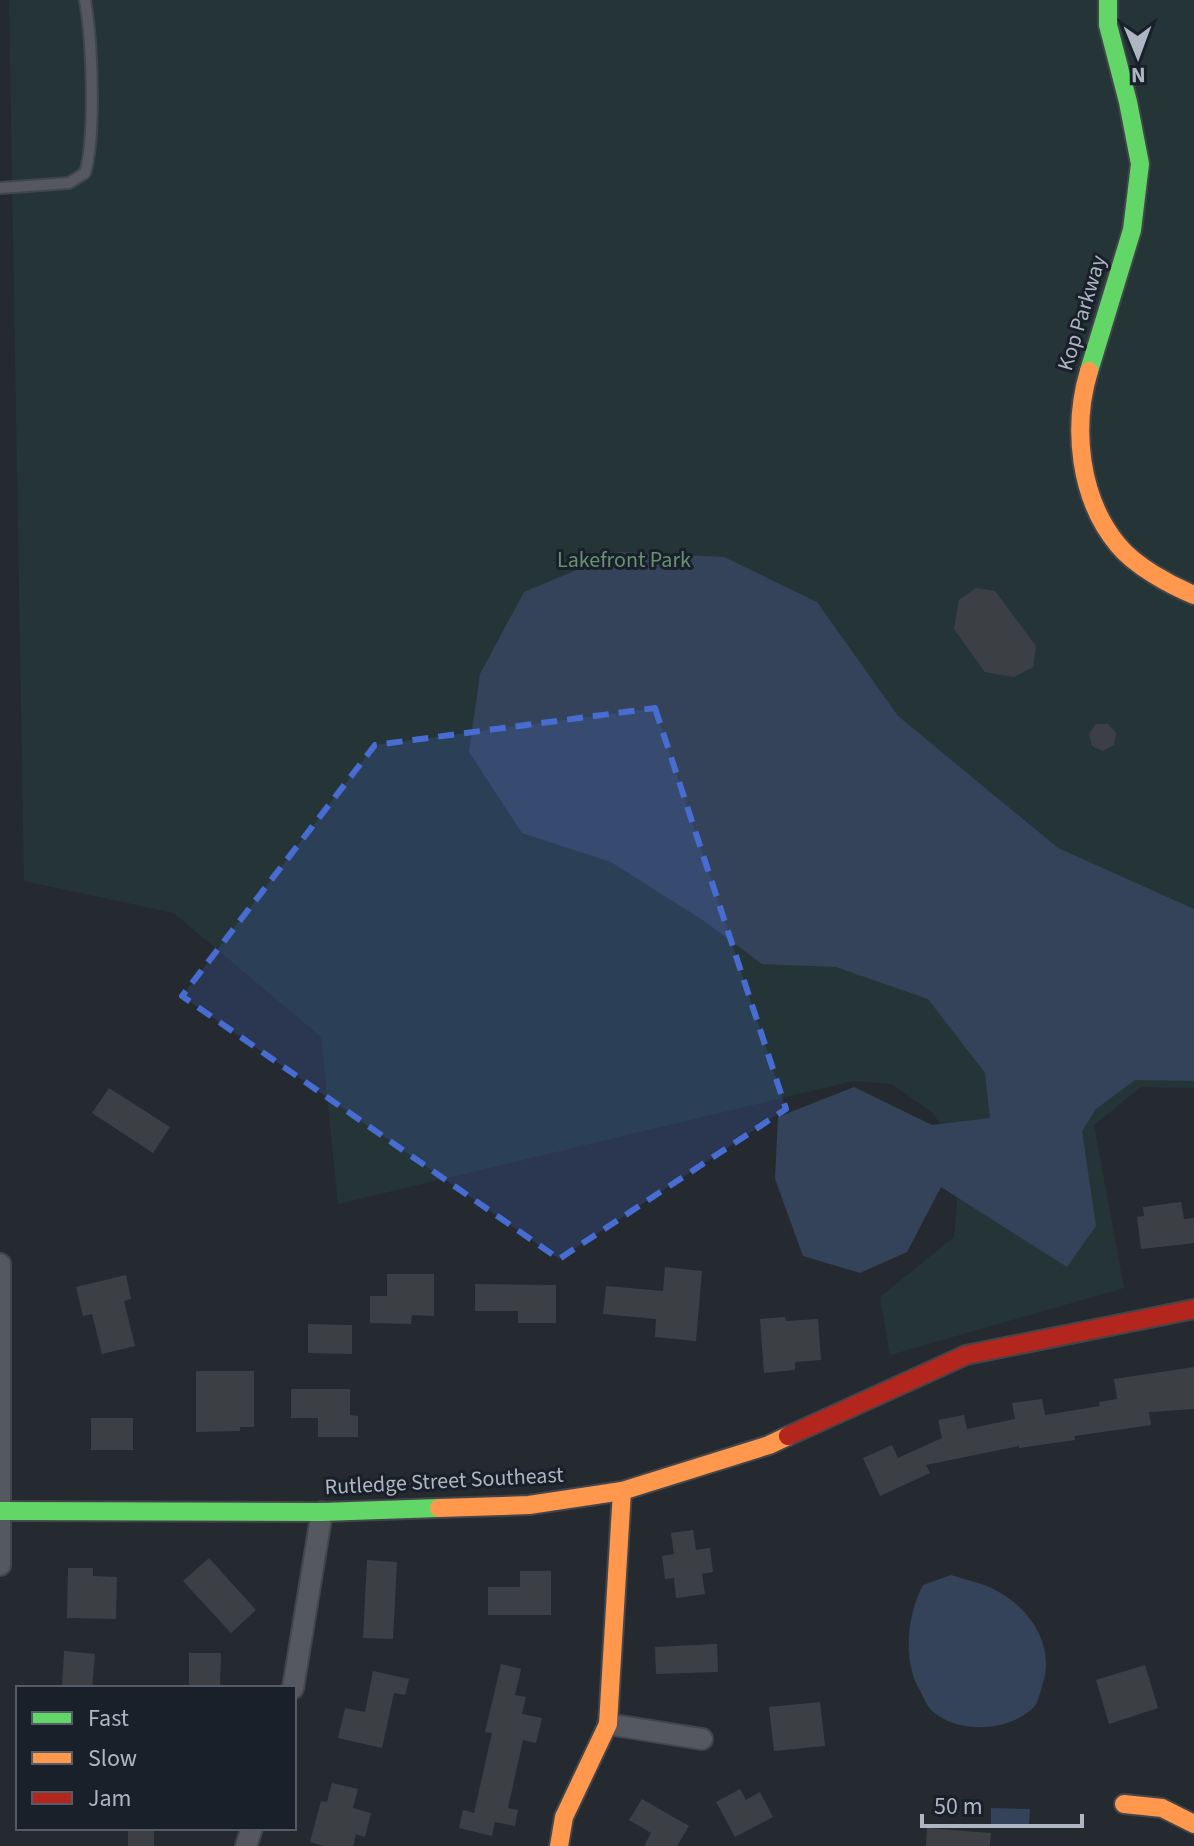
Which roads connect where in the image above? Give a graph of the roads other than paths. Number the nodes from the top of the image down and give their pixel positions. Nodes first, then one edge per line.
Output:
1 (85, 0) edge
2 (1108, 0) edge
3 (0, 188) edge
4 (1194, 595) edge
5 (0, 1264) edge
6 (1194, 1309) edge
7 (0, 1321) edge
8 (622, 1491) junction
9 (1, 1511) edge
10 (322, 1512) junction
11 (0, 1565) edge
12 (293, 1686) edge
13 (608, 1724) junction
14 (702, 1739) dead end
15 (1124, 1804) dead end
16 (1194, 1824) edge
17 (559, 1846) edge

1 - 3 lane
2 - 4 street, Kop Parkway
5 - 7 street
6 - 8 street, Rutledge Street Southeast
7 - 9 street
8 - 10 street, Rutledge Street Southeast
8 - 13 street
9 - 10 street, Rutledge Street Southeast
9 - 11 street
10 - 12 street
13 - 14 street
13 - 17 street
15 - 16 street

